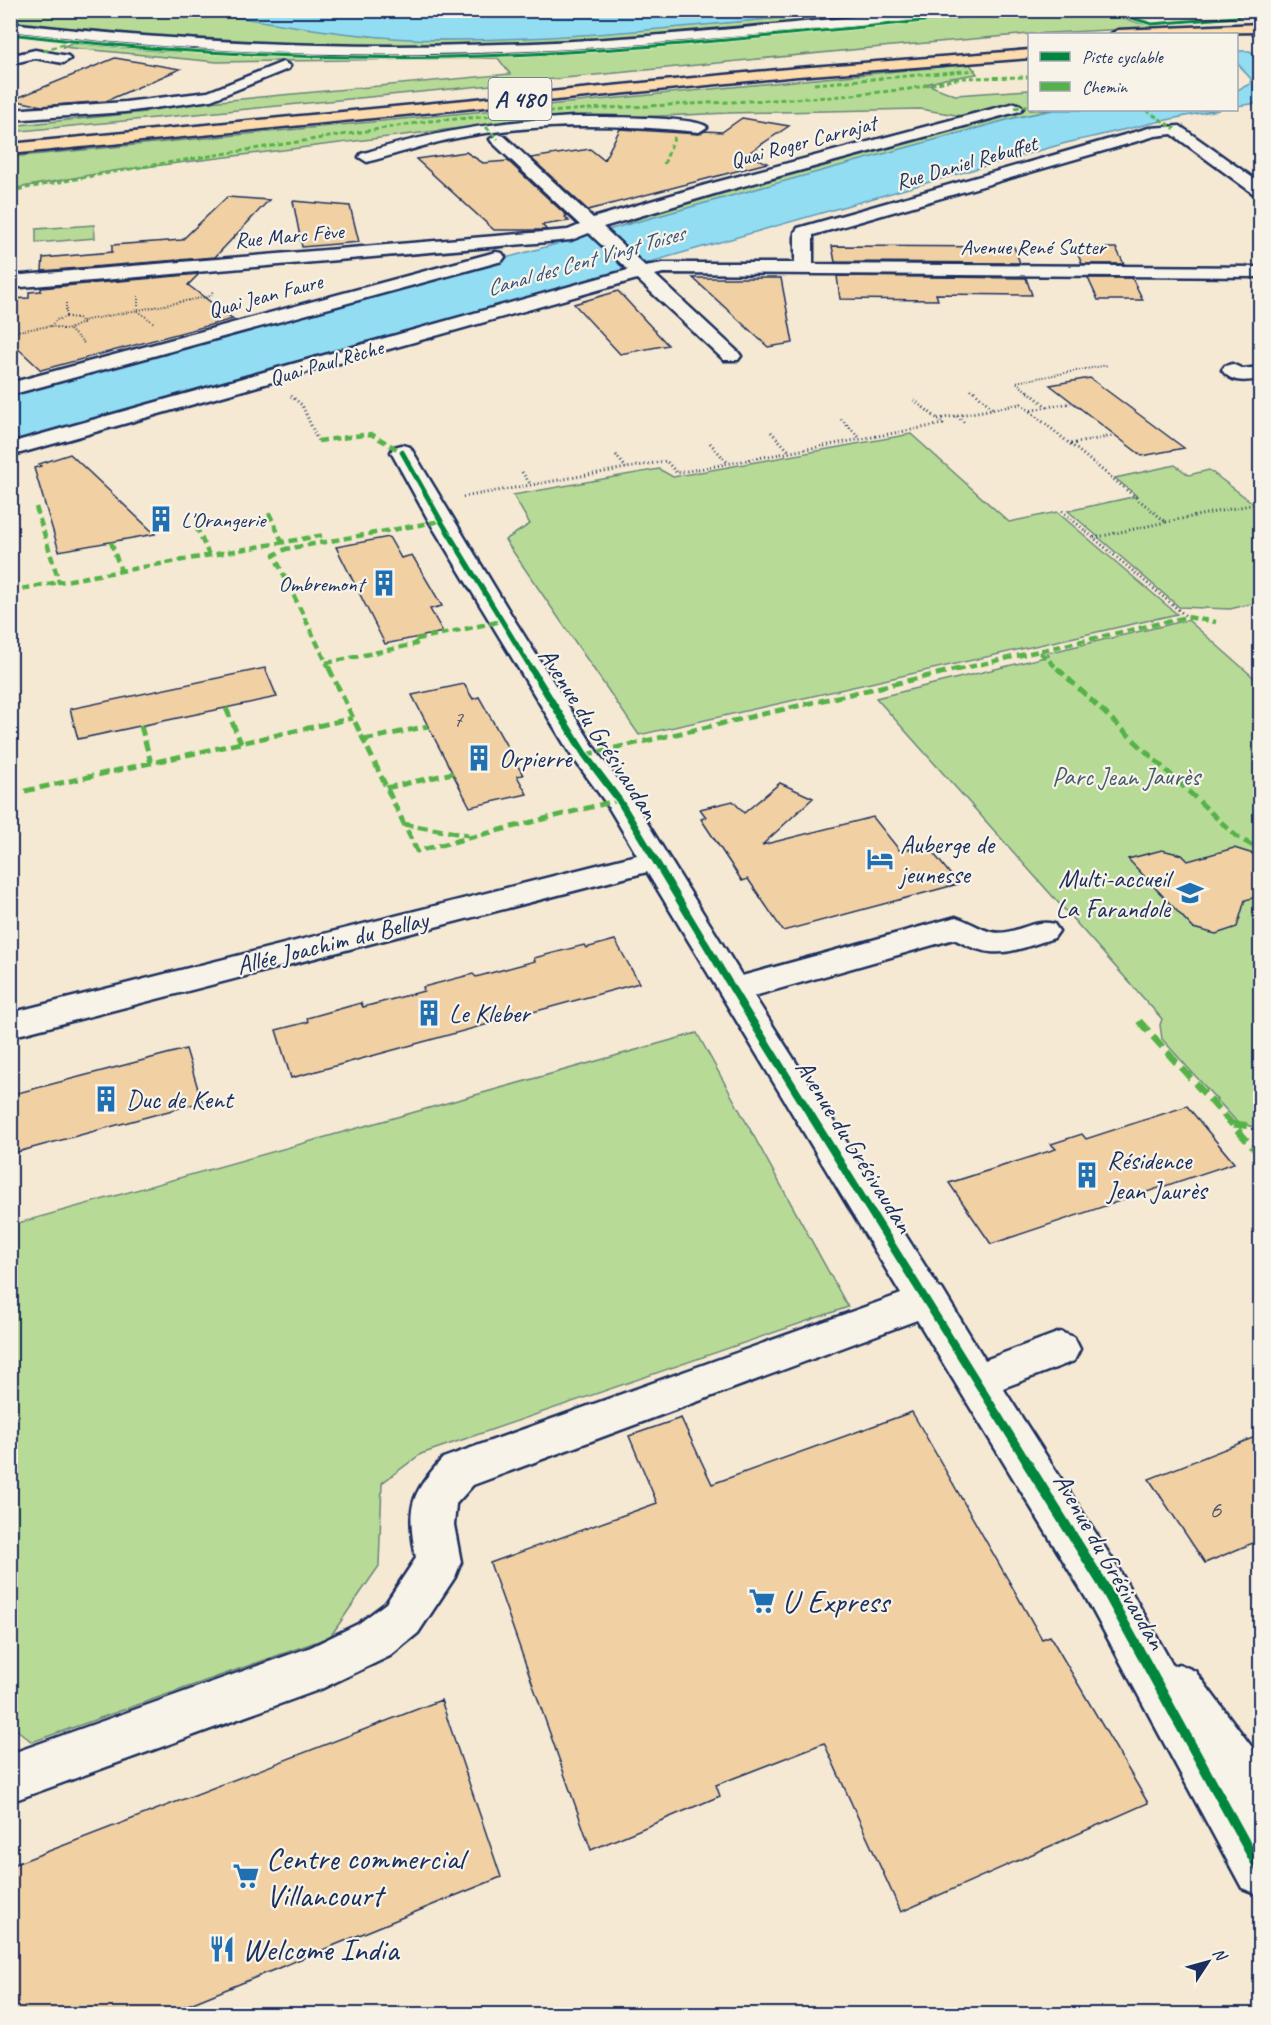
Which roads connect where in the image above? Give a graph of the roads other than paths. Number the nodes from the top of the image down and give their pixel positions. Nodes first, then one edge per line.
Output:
1 (981, 10) edge
2 (10, 27) edge
3 (1260, 32) edge
4 (1147, 33) edge
5 (1238, 36) edge
6 (1238, 42) edge
7 (1028, 46) edge
8 (912, 49) dead end
9 (35, 54) junction
10 (1028, 54) edge
11 (10, 60) edge
12 (63, 60) dead end
13 (283, 66) dead end
14 (207, 67) dead end
15 (584, 83) junction
16 (194, 84) dead end
17 (148, 105) junction
18 (1016, 108) dead end
19 (12, 115) edge
20 (699, 127) dead end
21 (10, 138) edge
22 (498, 139) dead end
23 (10, 149) edge
24 (367, 157) dead end
25 (1260, 190) edge
26 (596, 226) junction
27 (571, 235) joint
28 (525, 240) junction
29 (804, 268) junction
30 (639, 269) junction
31 (1260, 272) edge
32 (10, 282) edge
33 (731, 356) dead end
34 (1232, 370) dead end
35 (1260, 373) edge
36 (10, 389) edge
37 (402, 452) dead end
38 (11, 459) edge
39 (655, 861) junction
40 (1043, 930) dead end
41 (734, 990) junction
42 (10, 1025) edge
43 (927, 1300) junction
44 (1060, 1349) dead end
45 (977, 1380) junction
46 (1102, 1583) junction
47 (10, 1778) edge
48 (1260, 1797) edge
49 (1260, 1870) edge

1 - 2 street
3 - 4 highway
3 - 5 highway
3 - 6 highway
7 - 15 highway, A 480
8 - 15 highway
9 - 11 street
9 - 12 street
9 - 14 street
10 - 23 highway, A 480
13 - 17 street
15 - 21 highway, A 480
16 - 17 street
17 - 19 street
18 - 26 street, Quai Roger Carrajat
20 - 24 street
22 - 26 street
25 - 29 street, Rue Daniel Rebuffet
26 - 27 street, Quai Roger Carrajat
26 - 30 street
27 - 28 street, Rue Marc Fève
28 - 32 street, Rue Marc Fève
28 - 36 street, Quai Jean Faure
29 - 30 street, Avenue René Sutter
29 - 31 street, Avenue René Sutter
30 - 33 street
30 - 38 street, Quai Paul Rèche
34 - 35 street
37 - 39 street, Avenue du Grésivaudan
39 - 41 street, Avenue du Grésivaudan
39 - 42 street, Allée Joachim du Bellay
40 - 41 street
41 - 43 street, Avenue du Grésivaudan
43 - 45 street, Avenue du Grésivaudan
43 - 47 street
44 - 45 street
45 - 46 street, Avenue du Grésivaudan
46 - 48 street, Avenue du Grésivaudan
46 - 49 street, Avenue du Grésivaudan

